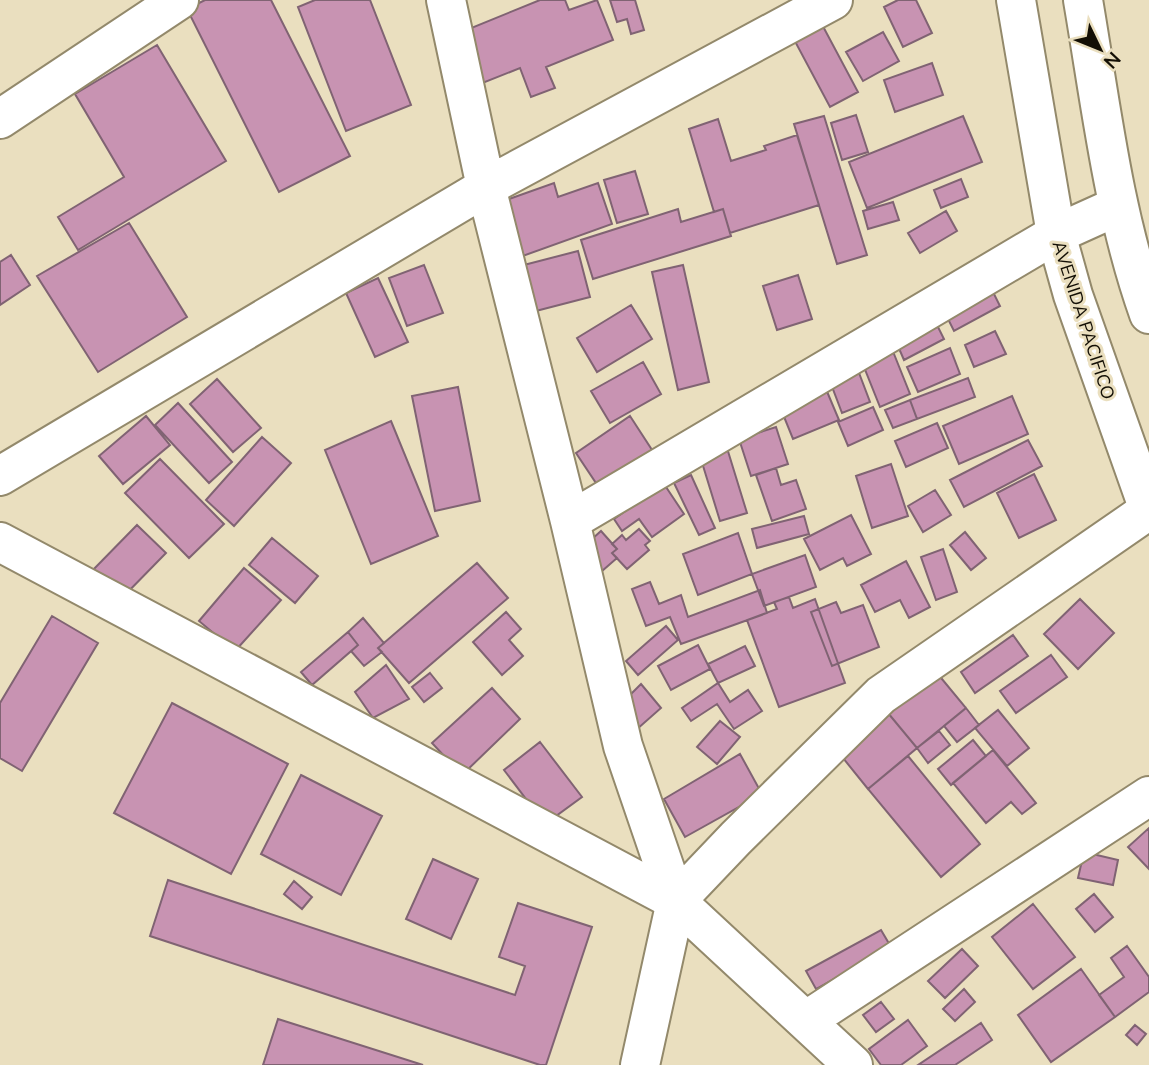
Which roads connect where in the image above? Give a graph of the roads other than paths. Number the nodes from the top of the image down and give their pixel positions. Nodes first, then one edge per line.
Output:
1 (179, 0) edge
2 (446, 0) edge
3 (833, 0) edge
4 (1016, 0) edge
5 (1083, 0) edge
6 (0, 119) edge
7 (486, 187) junction
8 (1118, 205) junction
9 (1056, 234) junction
10 (1149, 314) edge
11 (0, 476) edge
12 (1149, 510) edge
13 (570, 521) junction
14 (0, 542) edge
15 (1149, 796) edge
16 (676, 901) junction
17 (807, 1020) junction
18 (640, 1065) edge
19 (853, 1065) edge

1 - 6 street
2 - 7 street
3 - 7 street
4 - 9 street, AVENIDA PACIFICO
5 - 8 street
7 - 11 street
7 - 13 street
8 - 9 street
8 - 10 street
9 - 12 street, AVENIDA PACIFICO
9 - 13 street
12 - 16 street
13 - 16 street
14 - 16 street
15 - 17 street
16 - 17 street
16 - 18 street
17 - 19 street

